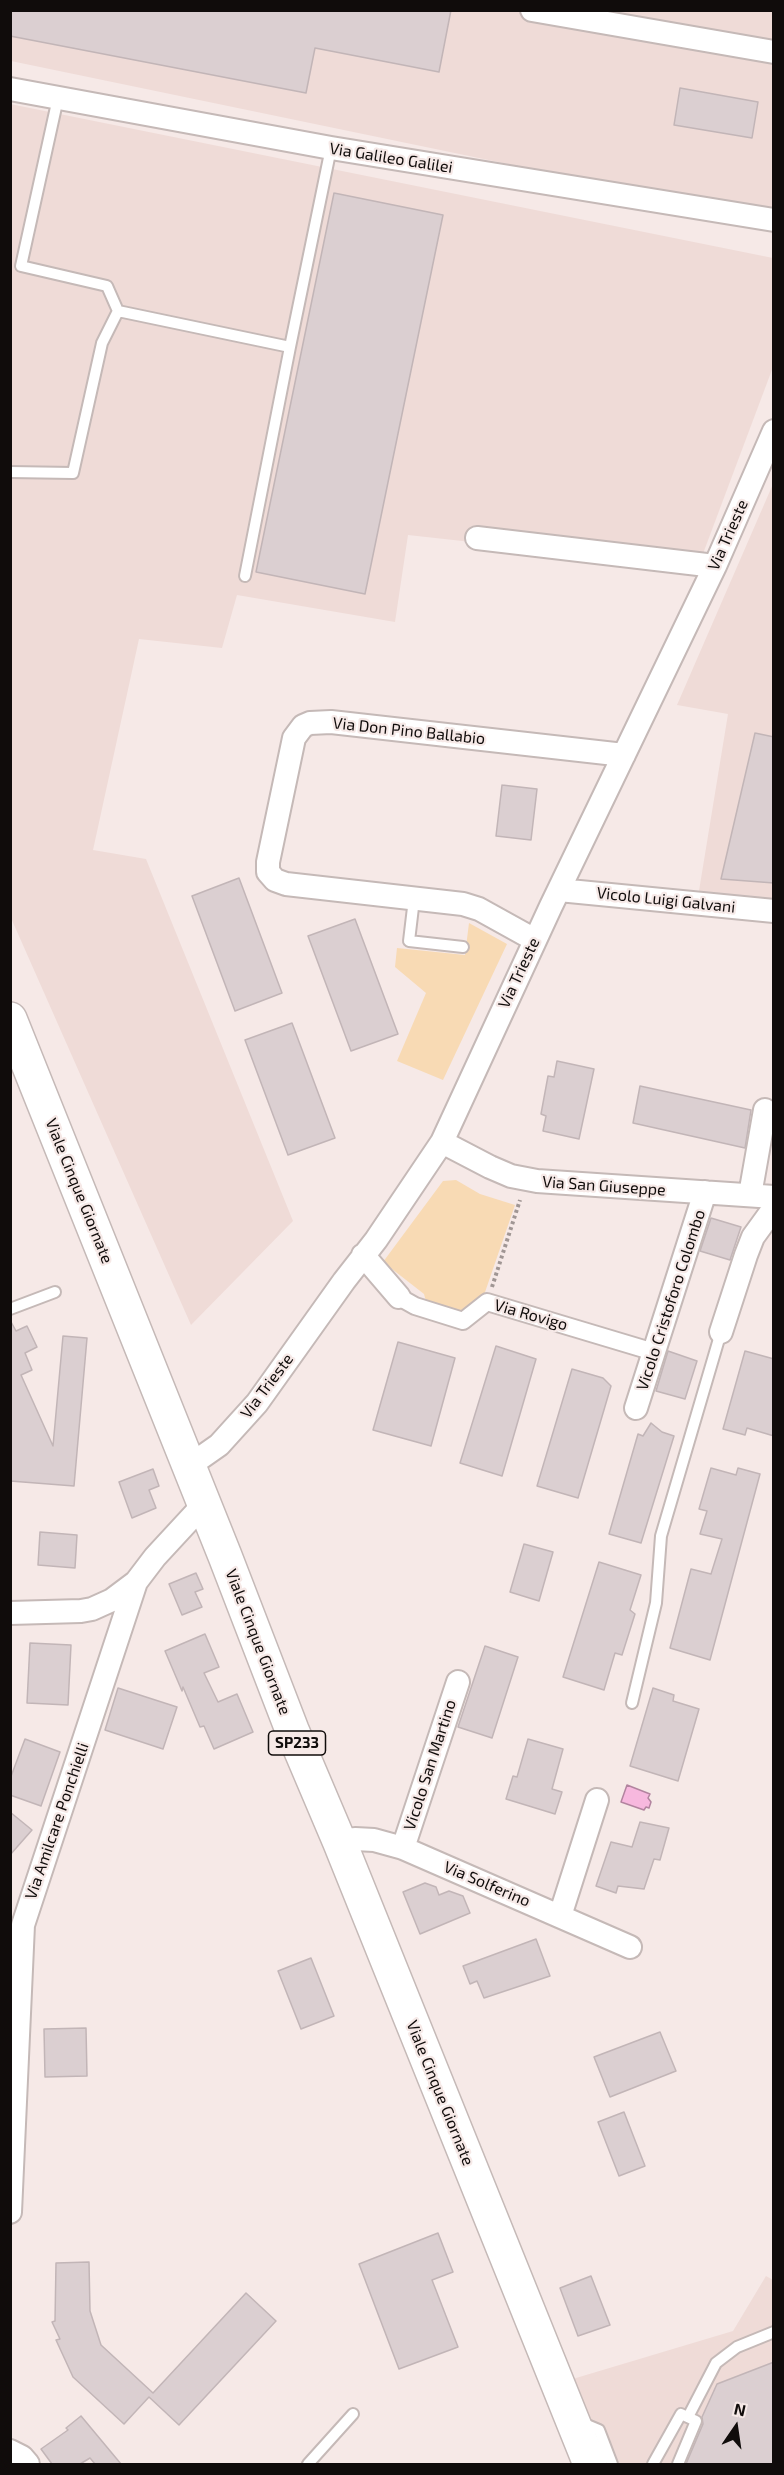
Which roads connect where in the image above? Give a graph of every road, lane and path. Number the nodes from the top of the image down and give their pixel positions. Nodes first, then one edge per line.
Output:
1 (532, 10) edge
2 (774, 52) edge
3 (10, 88) edge
4 (58, 98) junction
5 (332, 148) junction
6 (774, 220) edge
7 (118, 311) junction
8 (290, 347) junction
9 (774, 431) edge
10 (10, 472) edge
11 (477, 538) dead end
12 (715, 566) junction
13 (245, 576) dead end
14 (624, 755) junction
15 (559, 890) junction
16 (414, 899) junction
17 (774, 911) edge
18 (535, 940) junction
19 (463, 947) dead end
20 (10, 1019) edge
21 (765, 1110) dead end
22 (442, 1142) junction
23 (705, 1192) junction
24 (750, 1195) junction
25 (509, 1197) dead end
26 (774, 1197) edge
27 (520, 1200) junction
28 (529, 1201) dead end
29 (774, 1208) edge
30 (363, 1255) junction
31 (55, 1292) dead end
32 (399, 1297) joint
33 (487, 1302) junction
34 (10, 1309) edge
35 (721, 1332) joint
36 (654, 1352) junction
37 (636, 1408) dead end
38 (189, 1466) junction
39 (204, 1504) junction
40 (136, 1582) junction
41 (10, 1613) edge
42 (458, 1682) dead end
43 (632, 1703) dead end
44 (597, 1800) dead end
45 (340, 1844) junction
46 (403, 1848) junction
47 (560, 1916) junction
48 (630, 1947) dead end
49 (10, 2212) edge
50 (774, 2332) edge
51 (352, 2414) dead end
52 (688, 2417) junction
53 (571, 2418) junction
54 (10, 2451) edge
55 (28, 2464) edge
56 (308, 2464) edge
57 (590, 2464) edge
58 (612, 2464) edge
59 (653, 2464) edge
60 (678, 2464) edge

1 - 2 street
3 - 4 street, Via Galileo Galilei
4 - 5 street, Via Galileo Galilei
4 - 7 lane
5 - 6 street, Via Galileo Galilei
5 - 8 lane
7 - 8 lane
7 - 10 lane
8 - 13 lane
9 - 12 street, Via Trieste
11 - 12 street
12 - 14 street, Via Trieste
14 - 15 street, Via Trieste
14 - 16 street, Via Don Pino Ballabio
15 - 17 street, Vicolo Luigi Galvani
15 - 18 street, Via Trieste
16 - 18 street, Via Don Pino Ballabio
16 - 19 lane
18 - 22 street, Via Trieste
20 - 38 main road, Viale Cinque Giornate / SP233
21 - 24 street
22 - 23 street, Via San Giuseppe
22 - 30 street, Via Trieste
23 - 24 street, Via San Giuseppe
23 - 36 street, Vicolo Cristoforo Colombo
24 - 26 street, Via San Giuseppe
25 - 27 path
27 - 28 path
27 - 33 path
29 - 35 street
30 - 32 street, Via Rovigo
30 - 38 street, Via Trieste
31 - 34 lane
32 - 33 street, Via Rovigo
33 - 36 street, Via Rovigo
35 - 43 lane
36 - 37 street, Vicolo Cristoforo Colombo
38 - 39 main road, Viale Cinque Giornate / SP233
39 - 40 street
39 - 45 main road, Viale Cinque Giornate / SP233
40 - 41 street
40 - 49 street, Via Amilcare Ponchielli
42 - 46 street, Vicolo San Martino
44 - 47 street
45 - 46 street, Via Solferino
45 - 53 main road, Viale Cinque Giornate / SP233
46 - 47 street, Via Solferino
47 - 48 street, Via Solferino
50 - 52 lane
51 - 56 lane
52 - 59 lane
52 - 60 lane
53 - 57 main road, Viale Cinque Giornate / SP233
53 - 58 lane
54 - 55 street

